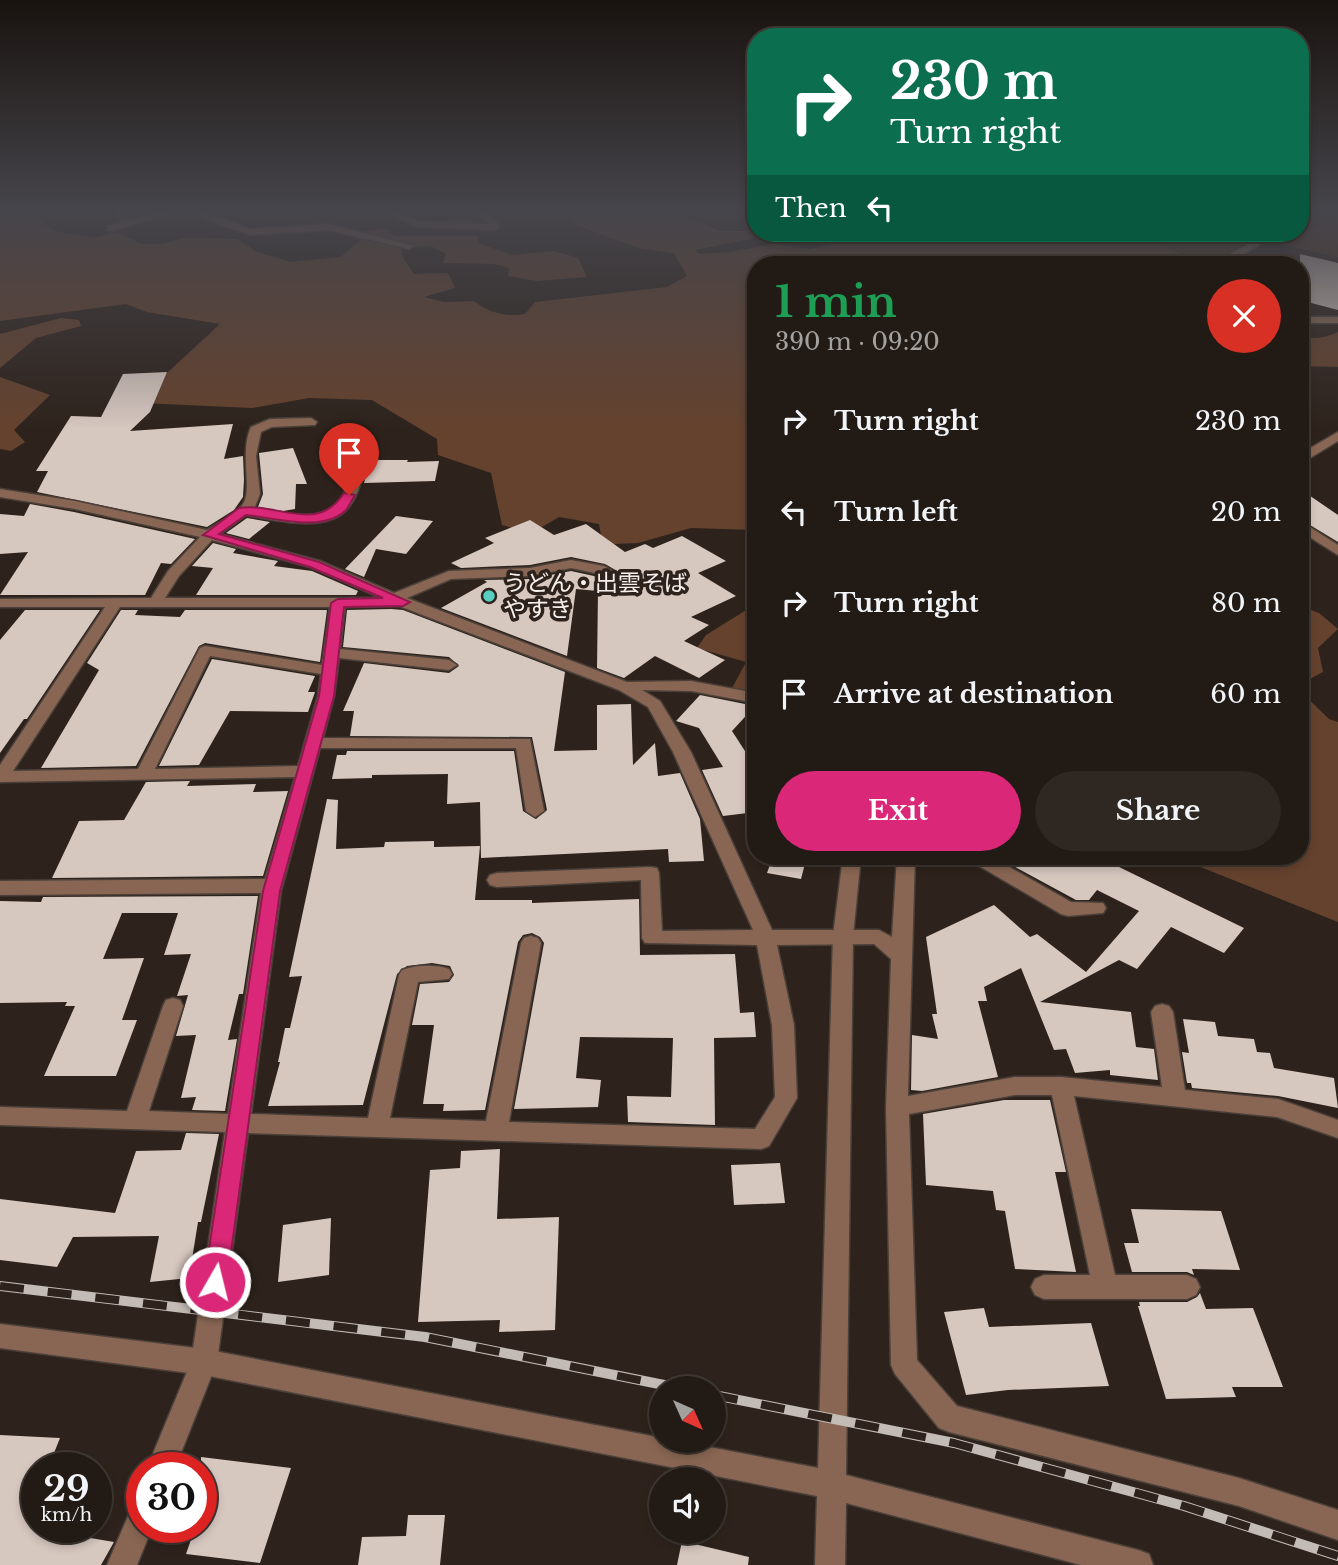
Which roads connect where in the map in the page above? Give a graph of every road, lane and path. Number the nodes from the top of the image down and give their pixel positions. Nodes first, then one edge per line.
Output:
1 (1309, 320) edge
2 (1338, 320) edge
3 (311, 422) dead end
4 (1338, 436) edge
5 (1309, 454) edge
6 (360, 462) dead end
7 (0, 493) edge
8 (243, 511) junction
9 (1309, 531) edge
10 (209, 535) junction
11 (1338, 551) edge
12 (636, 584) dead end
13 (399, 600) junction
14 (0, 603) edge
15 (115, 603) junction
16 (155, 603) junction
17 (338, 603) junction
18 (330, 662) junction
19 (449, 665) dead end
20 (625, 687) junction
21 (747, 696) edge
22 (313, 743) junction
23 (305, 771) junction
24 (145, 774) junction
25 (1, 777) edge
26 (536, 811) dead end
27 (851, 865) edge
28 (906, 865) edge
29 (992, 865) edge
30 (497, 880) dead end
31 (273, 886) junction
32 (0, 887) edge
33 (1096, 908) dead end
34 (765, 936) junction
35 (843, 936) junction
36 (531, 943) dead end
37 (901, 957) junction
38 (442, 974) dead end
39 (173, 1006) dead end
40 (1163, 1012) dead end
41 (1061, 1086) junction
42 (1175, 1097) junction
43 (897, 1107) junction
44 (0, 1116) edge
45 (135, 1120) junction
46 (239, 1122) junction
47 (377, 1127) junction
48 (1338, 1129) edge
49 (495, 1131) junction
50 (1044, 1287) dead end
51 (1105, 1287) junction
52 (1186, 1287) dead end
53 (0, 1336) edge
54 (204, 1362) junction
55 (167, 1452) edge
56 (831, 1485) junction
57 (1338, 1525) edge
58 (131, 1543) edge
59 (122, 1565) edge
60 (830, 1565) edge
61 (1138, 1565) edge

1 - 2 street
3 - 8 street
4 - 5 street
6 - 8 street
7 - 10 street
8 - 10 street
9 - 11 street
10 - 13 street
10 - 16 street
12 - 13 street
13 - 17 street
13 - 20 street
14 - 15 street
15 - 16 street
15 - 25 street
16 - 17 street
17 - 18 street
18 - 19 street
18 - 22 street
18 - 24 street
20 - 21 street
20 - 34 street
22 - 23 street
22 - 26 street
23 - 24 street
23 - 31 street
24 - 25 street
27 - 35 street
28 - 37 street
29 - 33 street
30 - 34 street
31 - 32 street
31 - 46 street
34 - 35 street
34 - 49 street
35 - 37 street
35 - 56 street
36 - 49 street
37 - 43 street
38 - 47 street
39 - 45 street
40 - 42 street
41 - 42 street
41 - 43 street
41 - 51 street
42 - 48 street
43 - 57 street
44 - 45 street
45 - 46 street
46 - 47 street
46 - 54 street
47 - 49 street
50 - 51 street
51 - 52 street
53 - 54 street
54 - 55 street
54 - 56 street
56 - 60 street
56 - 61 street
58 - 59 street

